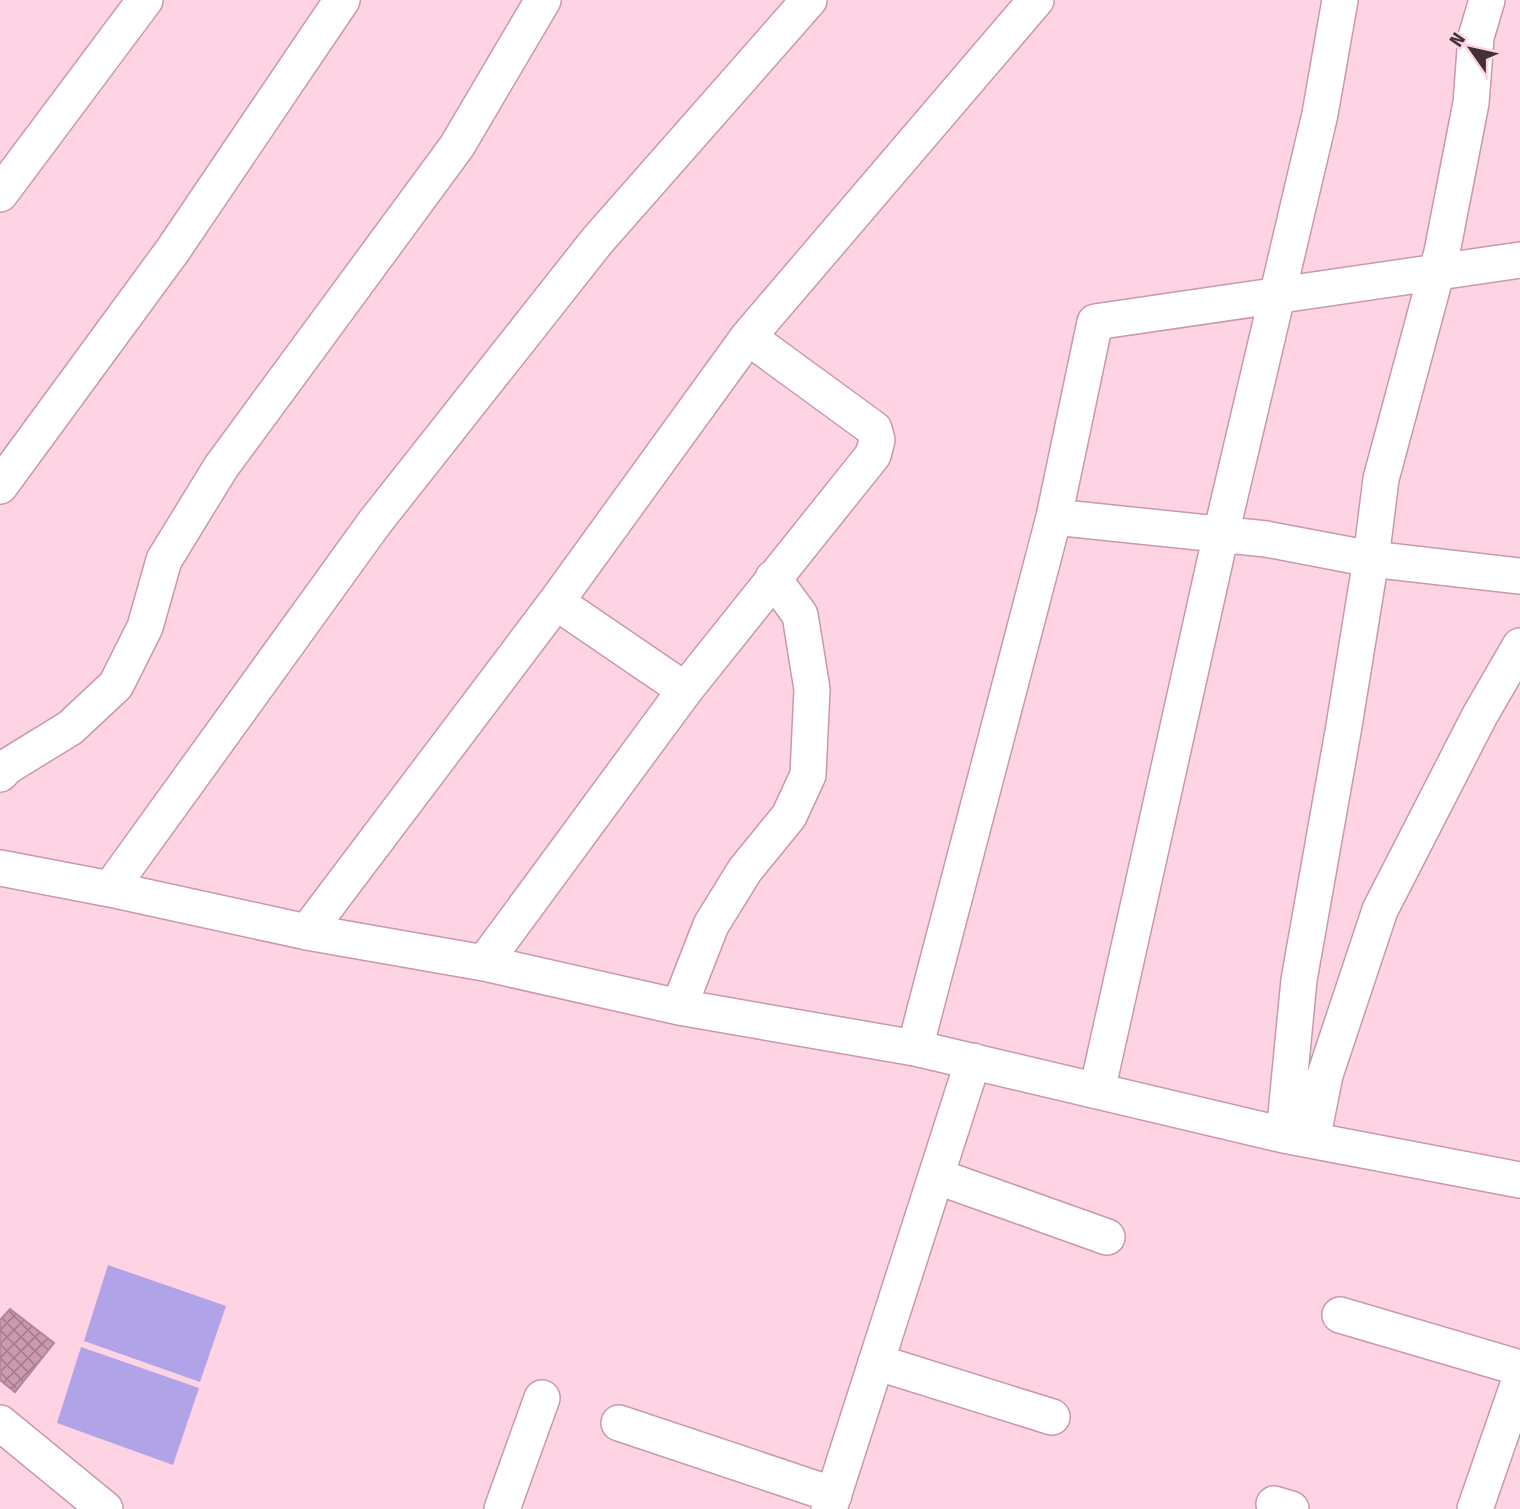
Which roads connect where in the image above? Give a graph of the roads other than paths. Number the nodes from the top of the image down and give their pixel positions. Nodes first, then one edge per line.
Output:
1 (145, 0) edge
2 (342, 0) edge
3 (542, 0) edge
4 (809, 0) edge
5 (1036, 0) edge
6 (1340, 0) edge
7 (1487, 0) edge
8 (0, 194) edge
9 (1520, 260) edge
10 (748, 337) junction
11 (0, 486) edge
12 (1054, 517) junction
13 (1221, 534) junction
14 (1371, 559) junction
15 (1520, 576) edge
16 (773, 578) junction
17 (556, 602) junction
18 (1520, 646) edge
19 (685, 690) junction
20 (0, 774) edge
21 (0, 869) edge
22 (110, 889) junction
23 (307, 932) junction
24 (484, 963) junction
25 (679, 1007) junction
26 (915, 1048) junction
27 (973, 1061) junction
28 (1097, 1091) junction
29 (1298, 1138) junction
30 (936, 1176) junction
31 (1520, 1181) edge
32 (1107, 1237) dead end
33 (1340, 1315) dead end
34 (876, 1362) junction
35 (1520, 1368) edge
36 (1520, 1379) edge
37 (542, 1398) dead end
38 (1052, 1417) dead end
39 (0, 1423) edge
40 (619, 1423) dead end
41 (831, 1502) edge
42 (104, 1509) edge
43 (502, 1509) edge
44 (1475, 1509) edge

1 - 8 street
2 - 11 street
3 - 20 street
4 - 22 street
5 - 10 street
6 - 13 street
7 - 14 street
9 - 12 street
10 - 16 street
10 - 17 street
12 - 13 street
12 - 26 street
13 - 14 street
13 - 28 street
14 - 15 street
14 - 29 street
16 - 19 street
16 - 25 street
17 - 19 street
17 - 23 street
18 - 29 street
19 - 24 street
21 - 22 street
22 - 23 street
23 - 24 street
24 - 25 street
25 - 26 street
26 - 27 street
27 - 28 street
27 - 30 street
28 - 29 street
29 - 31 street
30 - 32 street
30 - 34 street
33 - 35 street
34 - 38 street
34 - 41 street
36 - 44 street
37 - 43 street
39 - 42 street
40 - 41 street

